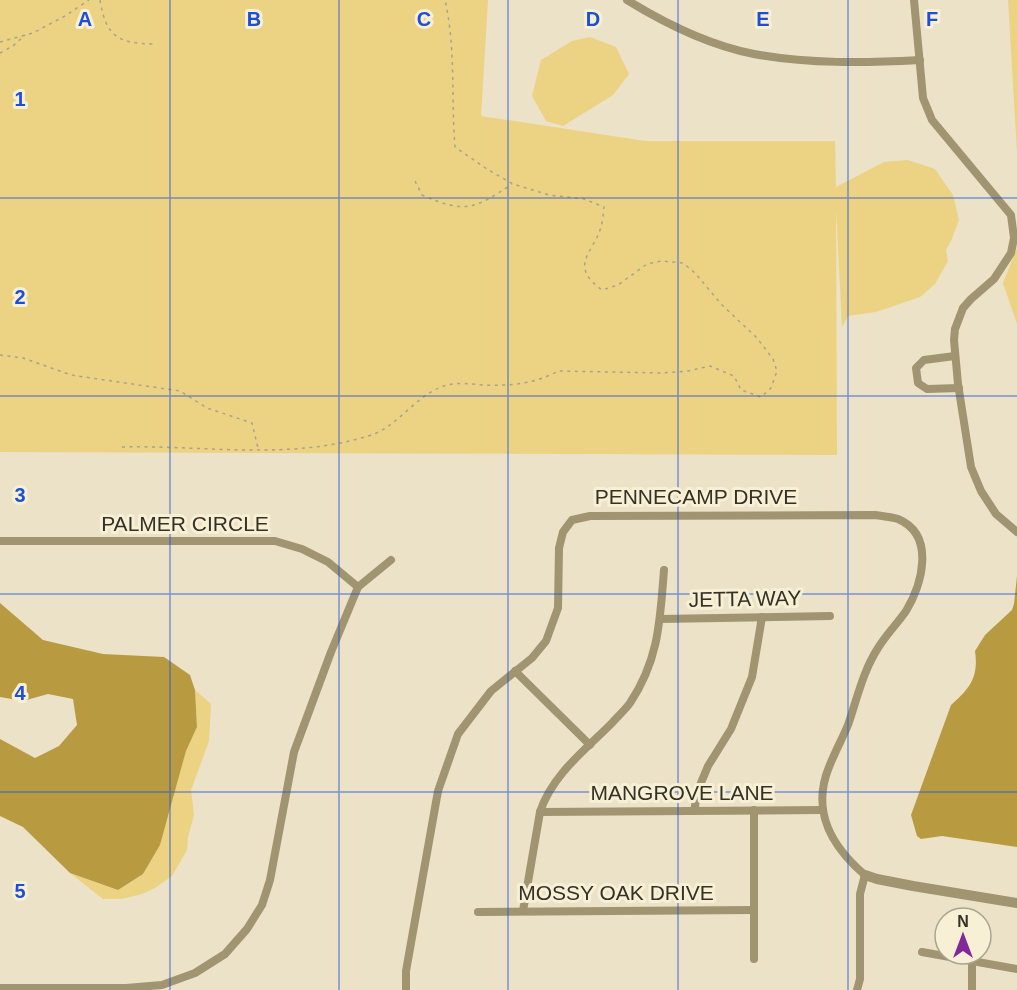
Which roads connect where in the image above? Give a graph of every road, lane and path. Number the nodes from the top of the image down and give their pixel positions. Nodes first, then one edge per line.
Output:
1 (89, 0) edge
2 (100, 0) edge
3 (445, 0) edge
4 (627, 0) edge
5 (914, 0) edge
6 (25, 35) junction
7 (0, 42) edge
8 (153, 44) dead end
9 (0, 53) edge
10 (920, 60) junction
11 (415, 181) dead end
12 (513, 184) junction
13 (0, 355) edge
14 (956, 356) junction
15 (959, 388) junction
16 (122, 447) dead end
17 (259, 449) junction
18 (1017, 532) edge
19 (0, 541) edge
20 (391, 560) dead end
21 (664, 570) dead end
22 (358, 586) junction
23 (830, 616) dead end
24 (762, 617) junction
25 (660, 619) junction
26 (515, 671) junction
27 (590, 745) junction
28 (754, 810) junction
29 (823, 810) junction
30 (694, 811) junction
31 (540, 812) junction
32 (865, 875) junction
33 (1017, 903) edge
34 (754, 910) junction
35 (523, 911) junction
36 (478, 912) dead end
37 (922, 952) dead end
38 (933, 954) edge
39 (754, 959) dead end
40 (993, 965) edge
41 (972, 966) edge
42 (1017, 969) edge
43 (0, 988) edge
44 (406, 990) edge
45 (857, 990) edge
46 (972, 990) edge

1 - 6 path
2 - 8 path
3 - 12 path
4 - 10 street
5 - 10 street
6 - 7 path
6 - 9 path
10 - 14 street
11 - 12 path
12 - 17 path
13 - 17 path
14 - 15 street
14 - 15 street
15 - 18 street
16 - 17 path
19 - 22 street, PALMER CIRCLE
20 - 22 street
21 - 25 street
22 - 43 street
23 - 24 street, JETTA WAY
24 - 25 street, JETTA WAY
24 - 30 street
25 - 27 street
26 - 27 street
26 - 29 street, PENNECAMP DRIVE
26 - 44 street, PENNECAMP DRIVE
27 - 31 street
28 - 29 street, MANGROVE LANE
28 - 30 street, MANGROVE LANE
28 - 34 street
29 - 32 street, PENNECAMP DRIVE
30 - 31 street, MANGROVE LANE
31 - 35 street
32 - 33 street
32 - 45 street
34 - 35 street, MOSSY OAK DRIVE
34 - 39 street
35 - 36 street, MOSSY OAK DRIVE
37 - 38 street
40 - 42 street
41 - 46 street

